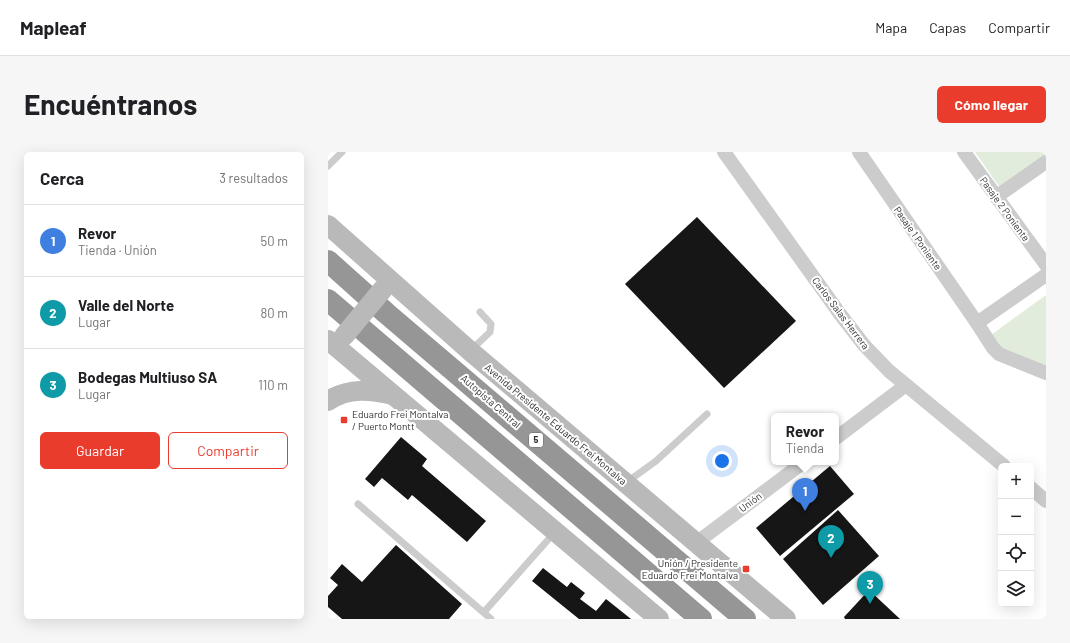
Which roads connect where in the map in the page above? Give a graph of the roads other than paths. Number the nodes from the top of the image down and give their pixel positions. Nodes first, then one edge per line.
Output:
1 (342, 152) edge
2 (724, 152) edge
3 (859, 152) edge
4 (964, 152) edge
5 (1046, 162) edge
6 (328, 166) edge
7 (996, 197) junction
8 (328, 225) edge
9 (328, 261) edge
10 (1046, 265) edge
11 (1046, 275) edge
12 (387, 285) junction
13 (328, 300) edge
14 (480, 312) dead end
15 (977, 323) junction
16 (334, 345) edge
17 (470, 351) junction
18 (1046, 373) edge
19 (906, 385) junction
20 (395, 396) junction
21 (328, 400) edge
22 (707, 414) dead end
23 (839, 436) edge
24 (1000, 463) edge
25 (800, 465) edge
26 (626, 483) junction
27 (1034, 491) edge
28 (1046, 501) edge
29 (358, 504) dead end
30 (556, 532) junction
31 (696, 543) junction
32 (484, 612) junction
33 (492, 619) edge
34 (659, 619) edge
35 (701, 619) edge
36 (745, 619) edge
37 (786, 619) edge

1 - 6 lane
2 - 19 street, Carlos Salas Herrera
3 - 15 street, Pasaje 1 Poniente
4 - 7 street, Pasaje 2 Poniente
5 - 7 street
7 - 10 street, Pasaje 2 Poniente
8 - 12 main road, Avenida Presidente Eduardo Frei Montalva
9 - 36 highway, Autopista Central / 5
11 - 15 street
12 - 16 main road, bridge
12 - 17 main road, Avenida Presidente Eduardo Frei Montalva
13 - 35 highway
14 - 17 lane
15 - 18 street, Pasaje 1 Poniente
16 - 20 main road
17 - 26 main road, Avenida Presidente Eduardo Frei Montalva
19 - 23 street
19 - 24 street, Carlos Salas Herrera
20 - 21 main road
20 - 30 main road
22 - 26 lane
25 - 31 street, Unión
26 - 31 main road, Avenida Presidente Eduardo Frei Montalva
27 - 28 street
29 - 32 lane
30 - 32 lane
30 - 34 main road
31 - 37 main road, Avenida Presidente Eduardo Frei Montalva
32 - 33 lane

